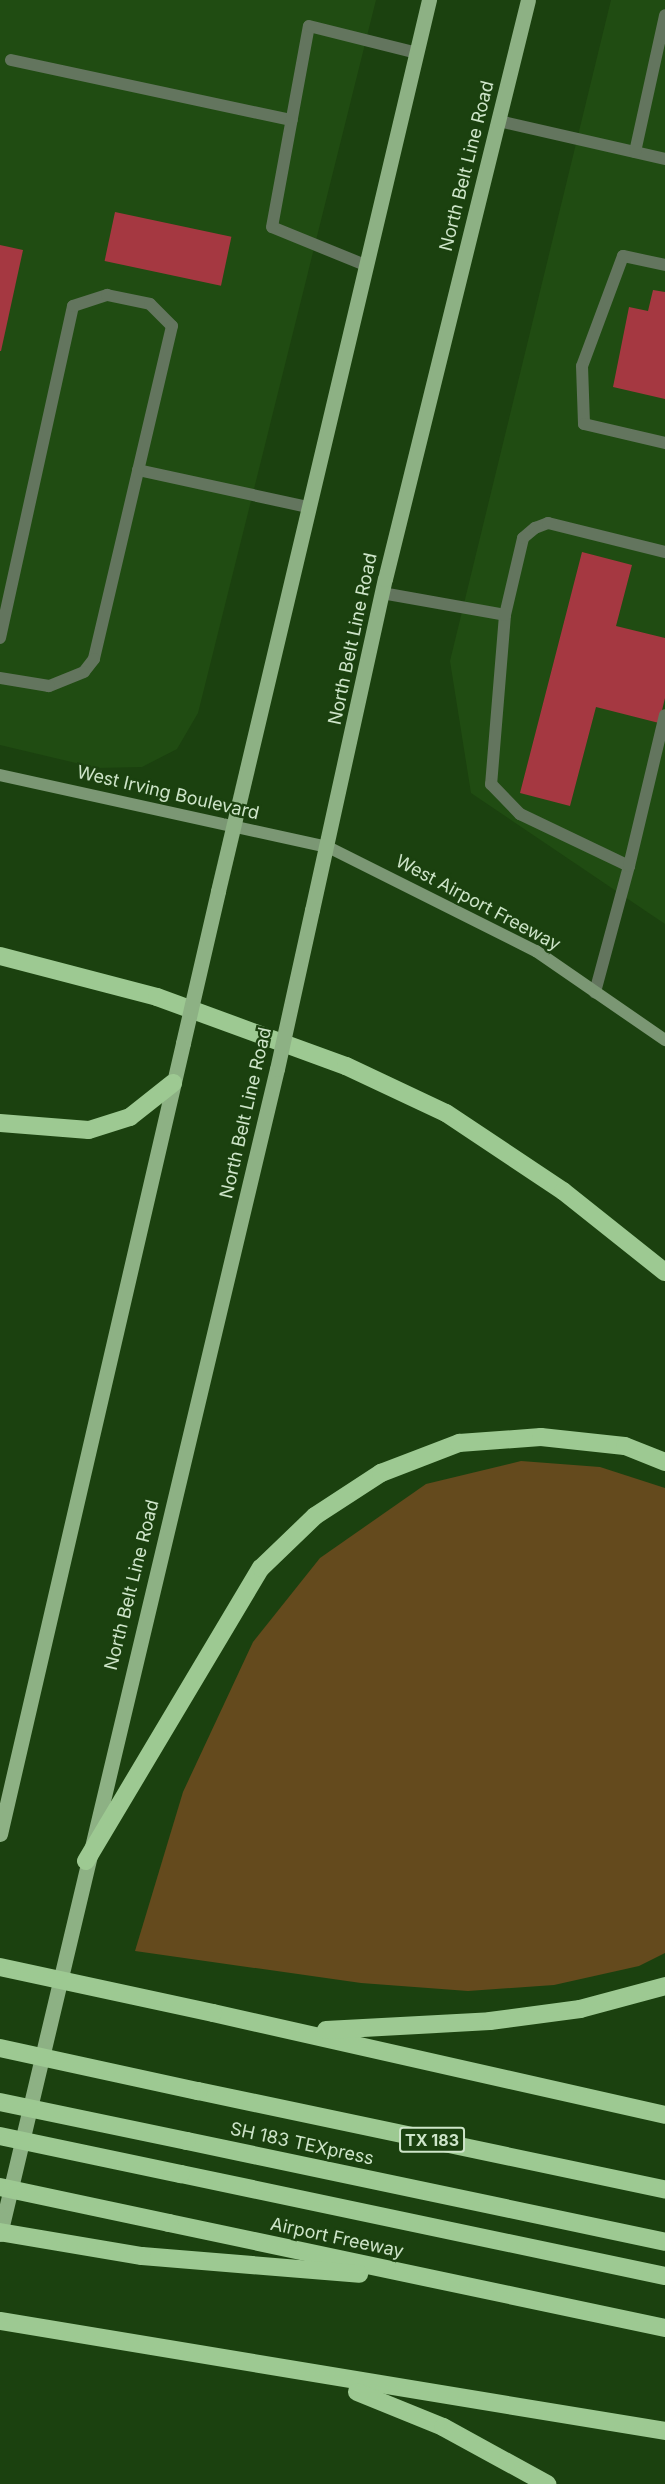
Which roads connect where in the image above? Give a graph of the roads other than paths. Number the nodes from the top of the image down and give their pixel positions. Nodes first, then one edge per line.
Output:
1 (429, 0) edge
2 (528, 0) edge
3 (665, 15) edge
4 (417, 53) junction
5 (11, 60) dead end
6 (660, 63) edge
7 (292, 120) junction
8 (499, 121) junction
9 (635, 152) junction
10 (665, 159) edge
11 (365, 265) junction
12 (665, 265) edge
13 (665, 443) edge
14 (138, 470) junction
15 (307, 507) junction
16 (665, 552) edge
17 (382, 593) junction
18 (505, 615) junction
19 (0, 638) edge
20 (0, 678) edge
21 (665, 715) edge
22 (0, 775) edge
23 (233, 828) junction
24 (328, 847) junction
25 (629, 866) junction
26 (0, 956) edge
27 (595, 992) junction
28 (665, 1040) edge
29 (173, 1083) junction
30 (0, 1123) edge
31 (665, 1272) edge
32 (665, 1462) edge
33 (0, 1834) edge
34 (86, 1861) junction
35 (0, 1967) edge
36 (665, 1986) edge
37 (283, 2027) junction
38 (0, 2048) edge
39 (0, 2102) edge
40 (665, 2115) edge
41 (0, 2136) edge
42 (0, 2187) edge
43 (665, 2189) edge
44 (0, 2233) edge
45 (665, 2242) edge
46 (665, 2276) edge
47 (436, 2280) junction
48 (0, 2321) edge
49 (665, 2328) edge
50 (312, 2376) junction
51 (665, 2431) edge
52 (547, 2484) edge

1 - 4 main road
2 - 8 main road, North Belt Line Road
3 - 6 lane
4 - 7 lane
4 - 11 main road
5 - 7 lane
6 - 9 lane
7 - 11 lane
8 - 9 lane
8 - 17 main road, North Belt Line Road
9 - 10 lane
11 - 15 main road
12 - 13 lane
14 - 15 lane
14 - 19 lane
14 - 20 lane
15 - 23 main road
16 - 18 lane
17 - 18 lane
17 - 24 main road, North Belt Line Road
18 - 25 lane
21 - 25 lane
22 - 23 main road, West Irving Boulevard
23 - 24 main road, West Irving Boulevard
23 - 29 main road, bridge
24 - 27 main road, West Airport Freeway
24 - 34 main road, North Belt Line Road, bridge
25 - 27 lane
26 - 31 highway
27 - 28 main road, West Airport Freeway
29 - 30 highway
29 - 33 main road
32 - 34 highway
34 - 44 main road, North Belt Line Road
35 - 37 highway, bridge
36 - 37 highway
37 - 40 highway
38 - 43 highway, TX 183, bridge
39 - 45 highway, SH 183 TEXpress, bridge
41 - 46 highway, bridge
42 - 47 highway, Airport Freeway, bridge
44 - 47 highway, bridge
47 - 49 highway, Airport Freeway
48 - 50 highway
50 - 51 highway
50 - 52 highway

